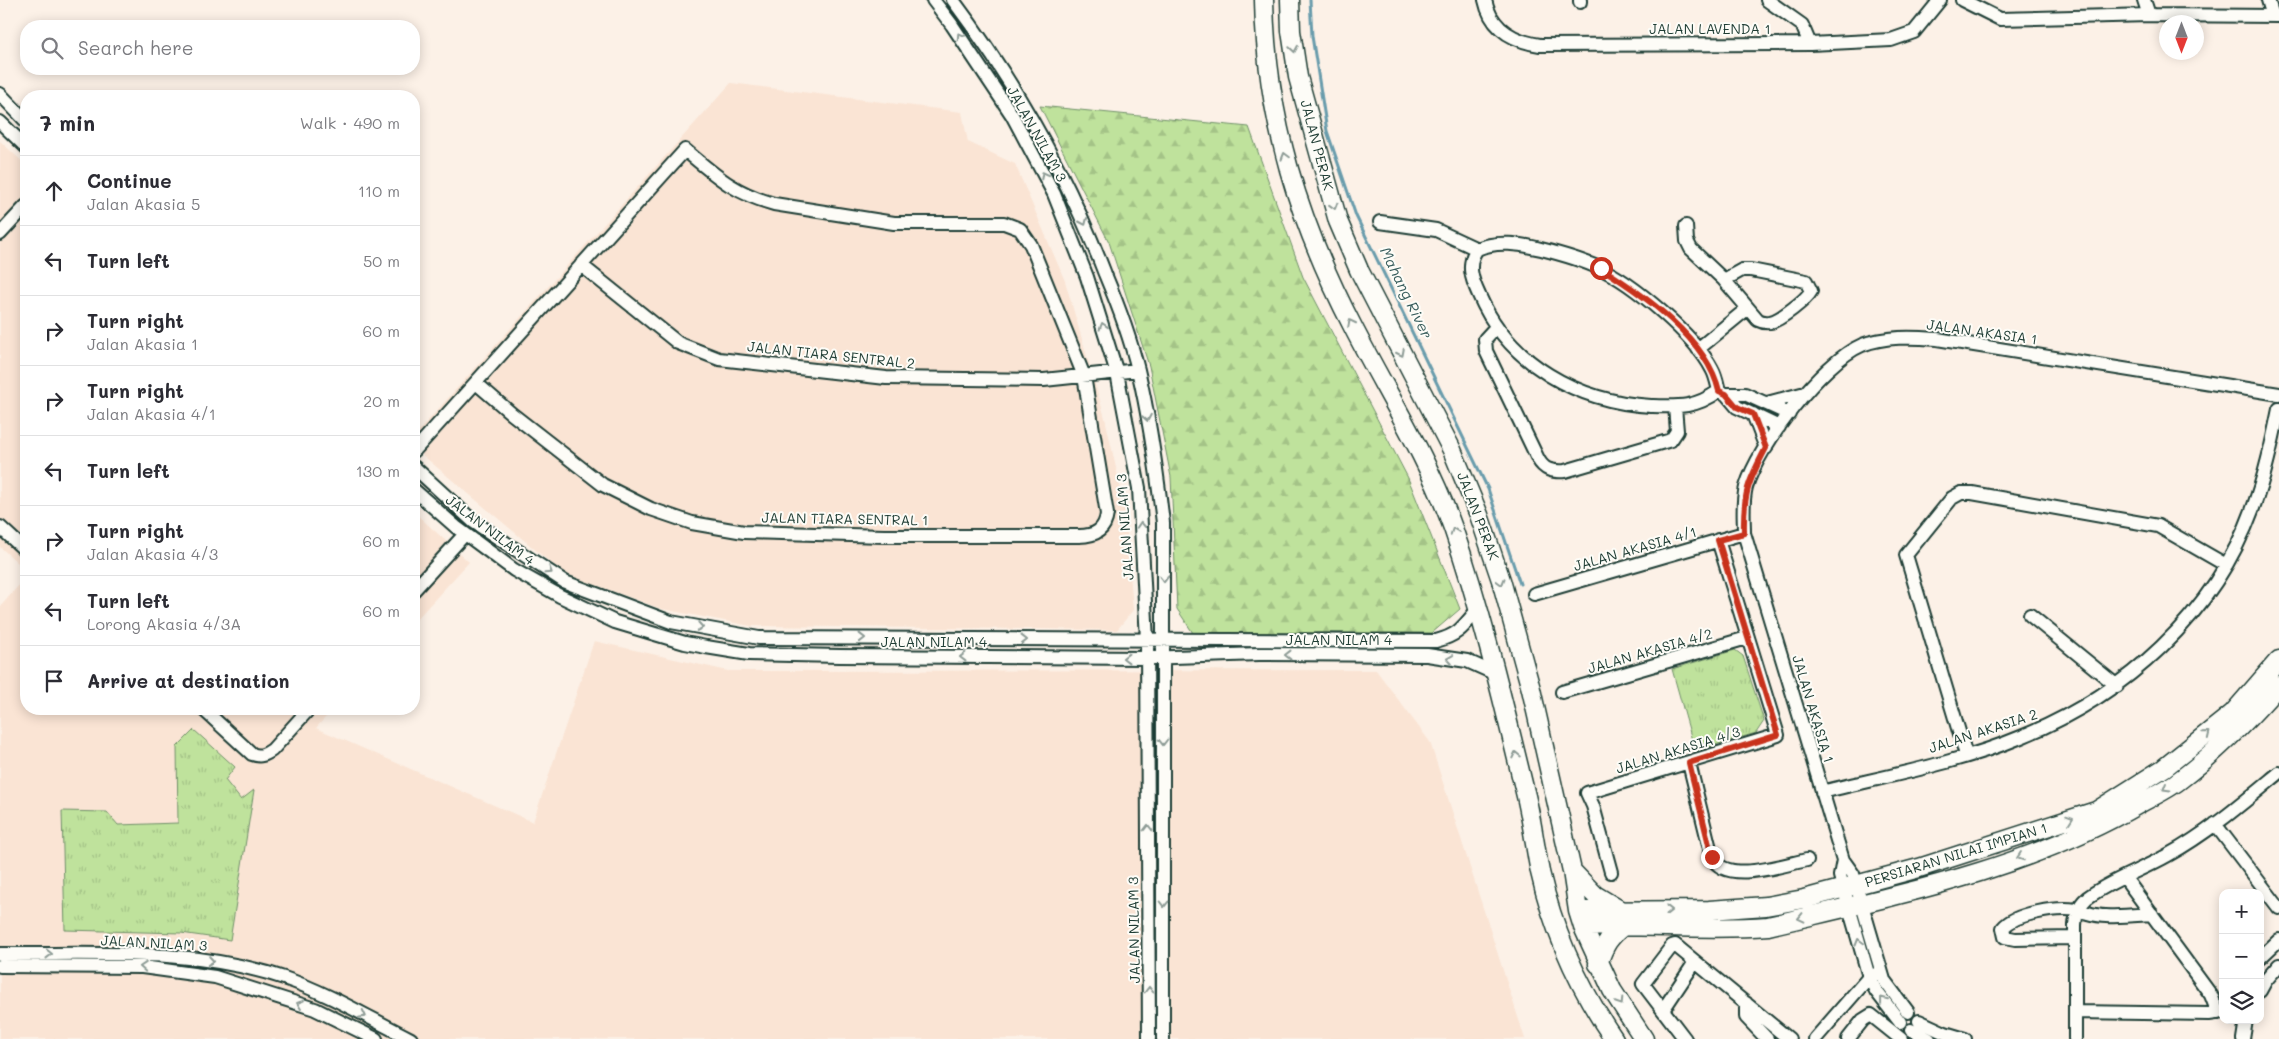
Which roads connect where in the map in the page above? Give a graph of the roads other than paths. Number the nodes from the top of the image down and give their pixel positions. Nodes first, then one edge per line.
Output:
1 (933, 0) edge
2 (953, 0) edge
3 (1264, 0) edge
4 (1290, 0) edge
5 (1485, 0) edge
6 (1767, 0) edge
7 (1940, 0) edge
8 (1962, 0) edge
9 (2144, 0) edge
10 (2268, 0) edge
11 (2150, 15) junction
12 (2276, 16) edge
13 (1810, 44) junction
14 (0, 94) edge
15 (20, 115) edge
16 (0, 122) edge
17 (20, 141) edge
18 (20, 212) edge
19 (1380, 222) dead end
20 (1686, 226) dead end
21 (0, 234) edge
22 (1477, 249) junction
23 (580, 266) junction
24 (1724, 280) junction
25 (1748, 308) junction
26 (1496, 327) junction
27 (1698, 349) junction
28 (1138, 370) junction
29 (1117, 372) junction
30 (1084, 376) junction
31 (476, 383) junction
32 (1723, 392) junction
33 (1806, 393) junction
34 (2279, 394) edge
35 (1767, 404) junction
36 (1675, 407) junction
37 (2279, 409) edge
38 (1753, 414) junction
39 (1789, 414) junction
40 (1780, 427) junction
41 (420, 444) edge
42 (1766, 448) junction
43 (420, 472) edge
44 (420, 495) edge
45 (0, 527) edge
46 (1744, 533) junction
47 (465, 534) junction
48 (1718, 540) junction
49 (20, 545) edge
50 (2226, 565) junction
51 (420, 583) edge
52 (1534, 594) dead end
53 (1478, 609) junction
54 (2030, 615) dead end
55 (1747, 638) junction
56 (1147, 640) junction
57 (1163, 640) junction
58 (1163, 657) junction
59 (1146, 658) junction
60 (2279, 660) edge
61 (1496, 674) junction
62 (2279, 685) edge
63 (2117, 686) junction
64 (1562, 692) dead end
65 (210, 715) edge
66 (303, 715) edge
67 (1966, 755) junction
68 (1689, 763) junction
69 (2279, 773) edge
70 (1822, 792) junction
71 (1528, 802) junction
72 (2215, 824) junction
73 (1807, 860) dead end
74 (1572, 871) junction
75 (1611, 872) dead end
76 (2124, 878) junction
77 (1850, 886) junction
78 (1855, 905) junction
79 (2279, 908) edge
80 (2077, 910) junction
81 (2152, 914) junction
82 (1623, 918) junction
83 (1578, 919) junction
84 (2075, 938) junction
85 (2279, 940) edge
86 (0, 954) edge
87 (2264, 954) edge
88 (1695, 962) junction
89 (1598, 964) junction
90 (2279, 965) edge
91 (0, 966) edge
92 (1881, 971) junction
93 (1869, 977) junction
94 (2264, 984) edge
95 (1585, 992) junction
96 (1746, 1003) junction
97 (1663, 1010) junction
98 (2219, 1010) edge
99 (2076, 1012) junction
100 (2219, 1012) edge
101 (2245, 1024) edge
102 (1911, 1030) edge
103 (376, 1039) edge
104 (411, 1039) edge
105 (1149, 1039) edge
106 (1163, 1039) edge
107 (1614, 1039) edge
108 (1644, 1039) edge
109 (1685, 1039) edge
110 (1767, 1039) edge
111 (1789, 1039) edge
112 (1815, 1039) edge
113 (1848, 1039) edge
114 (1929, 1039) edge
115 (1965, 1039) edge
116 (2075, 1039) edge
117 (2243, 1039) edge

29 -> 1 street, JALAN NILAM 3
2 -> 28 street, JALAN NILAM 3
53 -> 3 main road, JALAN PERAK
4 -> 74 main road, JALAN PERAK
5 - 13 street, JALAN LAVENDA 1
6 - 13 street
7 - 13 street, JALAN LAVENDA 1
8 - 11 street
9 - 11 street
10 - 12 street
11 - 12 street
14 - 15 street
16 - 17 street
18 - 21 street
19 - 22 street
20 - 24 street
22 - 26 street
22 - 27 street
23 - 30 street, JALAN TIARA SENTRAL 2
23 - 30 street, JALAN TIARA SENTRAL 1
23 - 31 street
24 - 25 street
24 - 25 street
25 - 27 street
26 - 36 street
26 - 36 street
27 - 32 street
28 - 29 street, JALAN TIARA SENTRAL 2
28 -> 57 street, JALAN NILAM 3
29 - 30 street, JALAN TIARA SENTRAL 2
56 -> 29 street, JALAN NILAM 3
30 - 31 street, JALAN TIARA SENTRAL 1
31 - 41 street
32 - 35 street
32 - 36 street
32 - 38 street
33 - 34 street, JALAN AKASIA 1
33 - 35 street
33 - 39 street, JALAN AKASIA 1
35 - 39 street
37 - 50 street, JALAN AKASIA 2
38 - 40 street
38 - 42 street
39 - 40 street, JALAN AKASIA 1
40 - 42 street, JALAN AKASIA 1
42 - 46 street, JALAN AKASIA 1
43 -> 56 street, JALAN NILAM 4
44 - 47 street, JALAN NILAM 4
45 - 49 street
46 - 48 street, JALAN AKASIA 4/1
46 - 70 street, JALAN AKASIA 1
47 - 51 street
59 -> 47 street, JALAN NILAM 4
48 - 52 street, JALAN AKASIA 4/1
48 - 55 street
50 - 63 street, JALAN AKASIA 2
50 - 67 street
53 - 57 street, JALAN NILAM 4
53 - 61 main road, JALAN PERAK
54 - 63 street
55 - 64 street, JALAN AKASIA 4/2
55 - 68 street, JALAN AKASIA 4/3
56 - 57 street, JALAN NILAM 4
56 - 59 street, JALAN NILAM 3
57 - 58 street, JALAN NILAM 3
58 - 59 street, JALAN NILAM 4
61 -> 58 street, JALAN NILAM 4
58 -> 106 street, JALAN NILAM 3
105 -> 59 street, JALAN NILAM 3
77 -> 60 main road, PERSIARAN NILAI IMPIAN 1
71 -> 61 main road, JALAN PERAK
62 -> 78 main road, PERSIARAN NILAI IMPIAN 1
63 - 67 street, JALAN AKASIA 2
65 - 66 street
67 - 70 street, JALAN AKASIA 2
68 - 73 street
68 - 75 street, JALAN AKASIA 4/3
69 - 72 street
70 - 77 street, JALAN AKASIA 1
71 - 83 main road
71 - 95 main road, JALAN PERAK
72 - 76 street
72 - 79 street
74 - 82 main road
74 - 83 main road, JALAN PERAK
76 - 80 street
76 - 81 street
77 - 78 street, JALAN AKASIA 1
82 -> 77 main road, PERSIARAN NILAI IMPIAN 1
78 -> 82 main road, PERSIARAN NILAI IMPIAN 1
78 - 92 street
93 -> 78 street
80 - 81 street
80 - 84 street
80 - 84 street
81 - 98 street
82 - 83 main road, PERSIARAN NILAI IMPIAN 1
82 - 89 main road
83 - 89 main road, JALAN PERAK
83 - 95 main road
84 - 99 street
85 - 87 street
86 -> 104 street, JALAN NILAM 3
88 - 96 street
88 - 97 street
88 - 97 street
89 -> 108 main road, JALAN PERAK
90 - 94 street
103 -> 91 street, JALAN NILAM 3
92 - 93 street
92 -> 93 street
93 - 112 street
95 - 107 main road, JALAN PERAK
96 - 110 street
96 - 111 street
97 - 109 street
99 - 100 street
99 - 116 street
101 - 117 street
102 - 113 street
102 - 114 street
102 - 115 street

